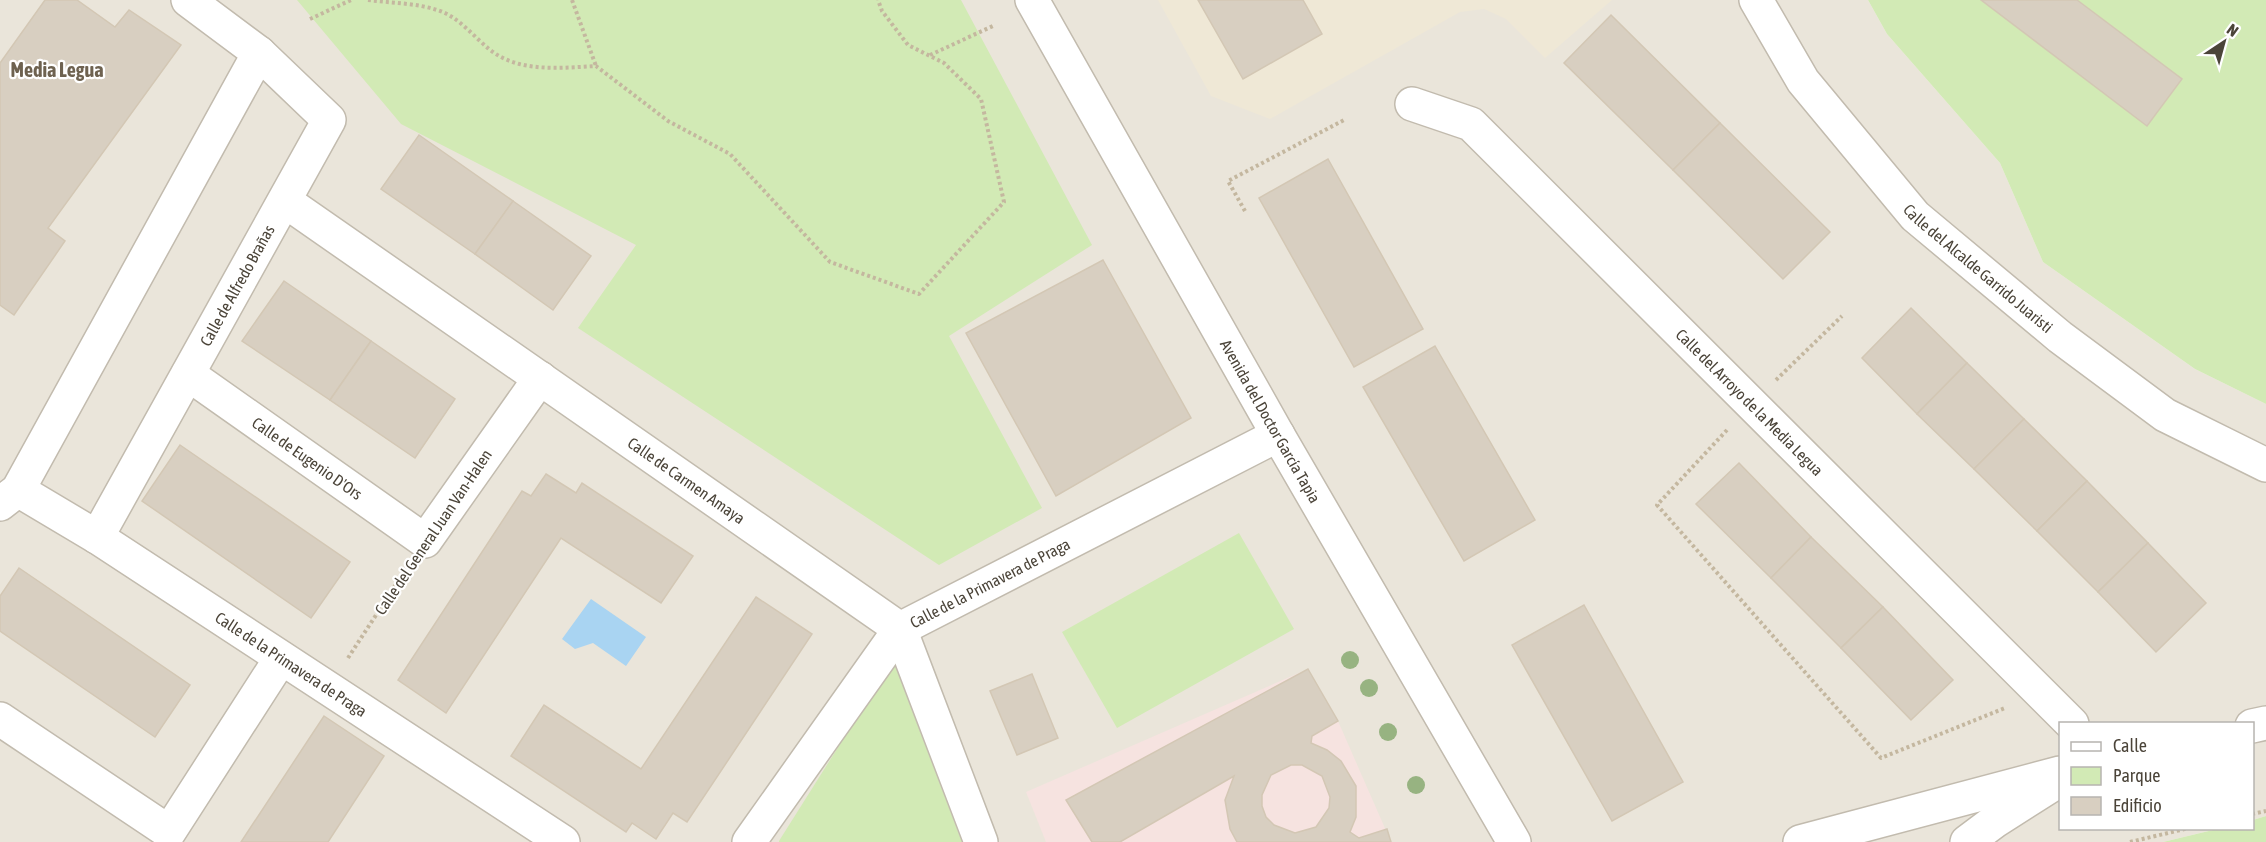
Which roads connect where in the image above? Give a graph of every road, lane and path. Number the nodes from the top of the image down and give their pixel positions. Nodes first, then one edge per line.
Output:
1 (188, 0) edge
2 (351, 0) edge
3 (368, 0) edge
4 (572, 0) edge
5 (878, 0) edge
6 (1032, 0) edge
7 (1756, 0) edge
8 (310, 19) dead end
9 (993, 27) dead end
10 (258, 52) junction
11 (929, 55) junction
12 (596, 66) junction
13 (1412, 104) dead end
14 (1346, 119) dead end
15 (285, 201) junction
16 (1245, 211) dead end
17 (1842, 316) dead end
18 (1798, 358) dead end
19 (188, 374) junction
20 (540, 378) junction
21 (1730, 427) dead end
22 (1278, 435) junction
23 (2266, 465) edge
24 (9, 497) edge
25 (97, 537) junction
26 (425, 541) junction
27 (900, 629) junction
28 (281, 658) junction
29 (328, 688) junction
30 (2042, 694) junction
31 (0, 719) edge
32 (2071, 722) edge
33 (2059, 774) edge
34 (2059, 780) edge
35 (2181, 830) edge
36 (563, 842) edge
37 (749, 842) edge
38 (981, 842) edge
39 (1514, 842) edge
40 (1800, 842) edge
41 (1967, 842) edge
42 (2130, 842) edge

1 - 10 street, Calle de Alfredo Brañas
2 - 8 path
3 - 12 path
4 - 12 path
5 - 11 path
6 - 22 street, Avenida del Doctor García Tapia
7 - 23 street, Calle del Alcalde Garrido Juaristi
9 - 11 path
10 - 15 street, Calle de Alfredo Brañas
10 - 24 street
11 - 12 path
13 - 30 street, Calle del Arroyo de la Media Legua
14 - 16 path
15 - 19 street, Calle de Alfredo Brañas
15 - 20 street, Calle de Carmen Amaya
17 - 18 path
19 - 25 street, Calle de Alfredo Brañas
19 - 26 street, Calle de Eugenio D'Ors
20 - 26 street, Calle del General Juan Van-Halen
20 - 27 street, Calle de Carmen Amaya
21 - 30 path
22 - 27 street, Calle de la Primavera de Praga
22 - 39 street, Avenida del Doctor García Tapia
24 - 25 street, Calle de la Primavera de Praga
25 - 28 street, Calle de la Primavera de Praga
26 - 29 path, Calle del General Juan Van-Halen
27 - 37 street, Calle de la Primavera de Praga
27 - 38 street
28 - 29 street, Calle de la Primavera de Praga
28 - 31 street
29 - 36 street, Calle de la Primavera de Praga
30 - 32 street, Calle del Arroyo de la Media Legua
33 - 40 street
34 - 41 street
35 - 42 path

